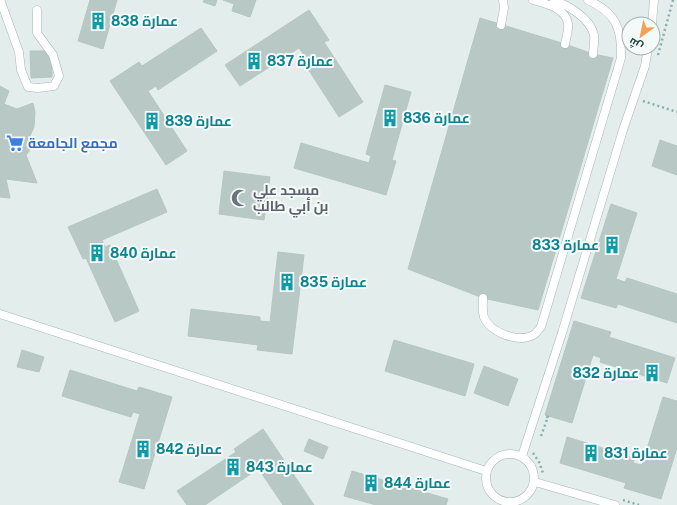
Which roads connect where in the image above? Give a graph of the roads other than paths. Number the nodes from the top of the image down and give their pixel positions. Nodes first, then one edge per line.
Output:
1 (503, 0) edge
2 (533, 0) edge
3 (554, 0) edge
4 (588, 0) edge
5 (654, 0) edge
6 (1, 2) edge
7 (37, 10) dead end
8 (653, 16) edge
9 (501, 24) dead end
10 (565, 44) dead end
11 (593, 54) dead end
12 (647, 56) edge
13 (483, 298) dead end
14 (0, 314) edge
15 (522, 456) junction
16 (486, 471) junction
17 (535, 482) junction
18 (616, 502) edge

1 - 9 lane
2 - 10 lane
3 - 11 lane
4 - 13 lane
5 - 8 lane
6 - 7 lane
12 - 15 lane
14 - 16 lane
15 - 16 lane
15 - 17 lane
16 - 17 lane
17 - 18 lane

